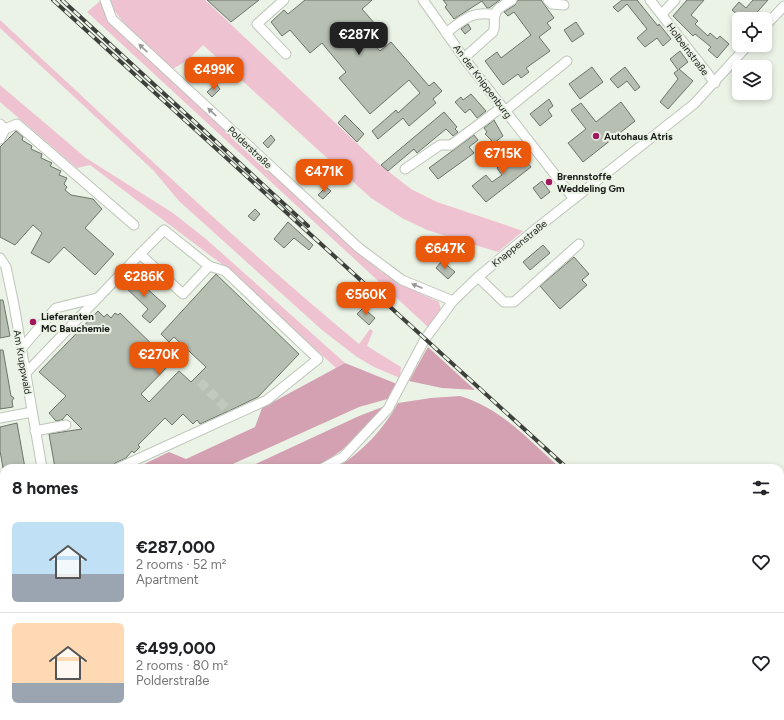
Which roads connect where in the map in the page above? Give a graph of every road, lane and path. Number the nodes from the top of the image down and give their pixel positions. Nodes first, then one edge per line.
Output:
1 (105, 0) edge
2 (284, 0) edge
3 (423, 0) edge
4 (512, 0) edge
5 (548, 0) edge
6 (650, 0) edge
7 (675, 0) edge
8 (564, 5) dead end
9 (784, 6) edge
10 (662, 14) junction
11 (495, 15) junction
12 (772, 19) edge
13 (446, 33) junction
14 (742, 52) edge
15 (286, 54) dead end
16 (464, 58) junction
17 (567, 61) dead end
18 (715, 83) junction
19 (503, 109) junction
20 (3, 127) edge
21 (0, 139) edge
22 (405, 169) dead end
23 (574, 199) junction
24 (134, 225) dead end
25 (580, 244) dead end
26 (140, 254) junction
27 (0, 258) edge
28 (209, 266) junction
29 (478, 277) junction
30 (97, 298) junction
31 (453, 301) junction
32 (21, 349) junction
33 (25, 374) junction
34 (32, 412) junction
35 (0, 418) edge
36 (66, 426) dead end
37 (35, 431) junction
38 (41, 464) edge
39 (126, 464) edge
40 (330, 464) edge

31 -> 1 street, Polderstraße
2 - 15 street
3 - 13 street, An der Knippenburg
4 - 11 street
5 - 8 street
6 - 10 street, Holbeinstraße
7 - 10 street, Holbeinstraße
9 - 12 street
10 - 18 street, Holbeinstraße
11 - 13 street
11 - 16 street
13 - 16 street, An der Knippenburg
14 - 18 street, Knappenstraße
16 - 19 street, An der Knippenburg
17 - 19 street
18 - 23 street, Knappenstraße
19 - 22 street
19 - 23 street, An der Knippenburg
20 - 21 street
20 - 24 street
23 - 29 street, Knappenstraße
25 - 29 street
26 - 28 street
26 - 28 street
26 - 30 street
27 - 32 street, Am Kruppwald
28 - 39 street
29 - 31 street, Knappenstraße
30 - 32 street
30 - 33 street
31 - 40 street, Knappenstraße
32 - 33 street, Am Kruppwald
33 - 34 street, Am Kruppwald
34 - 35 street
34 - 37 street, Am Kruppwald
36 - 37 street
37 - 38 street, Am Kruppwald

